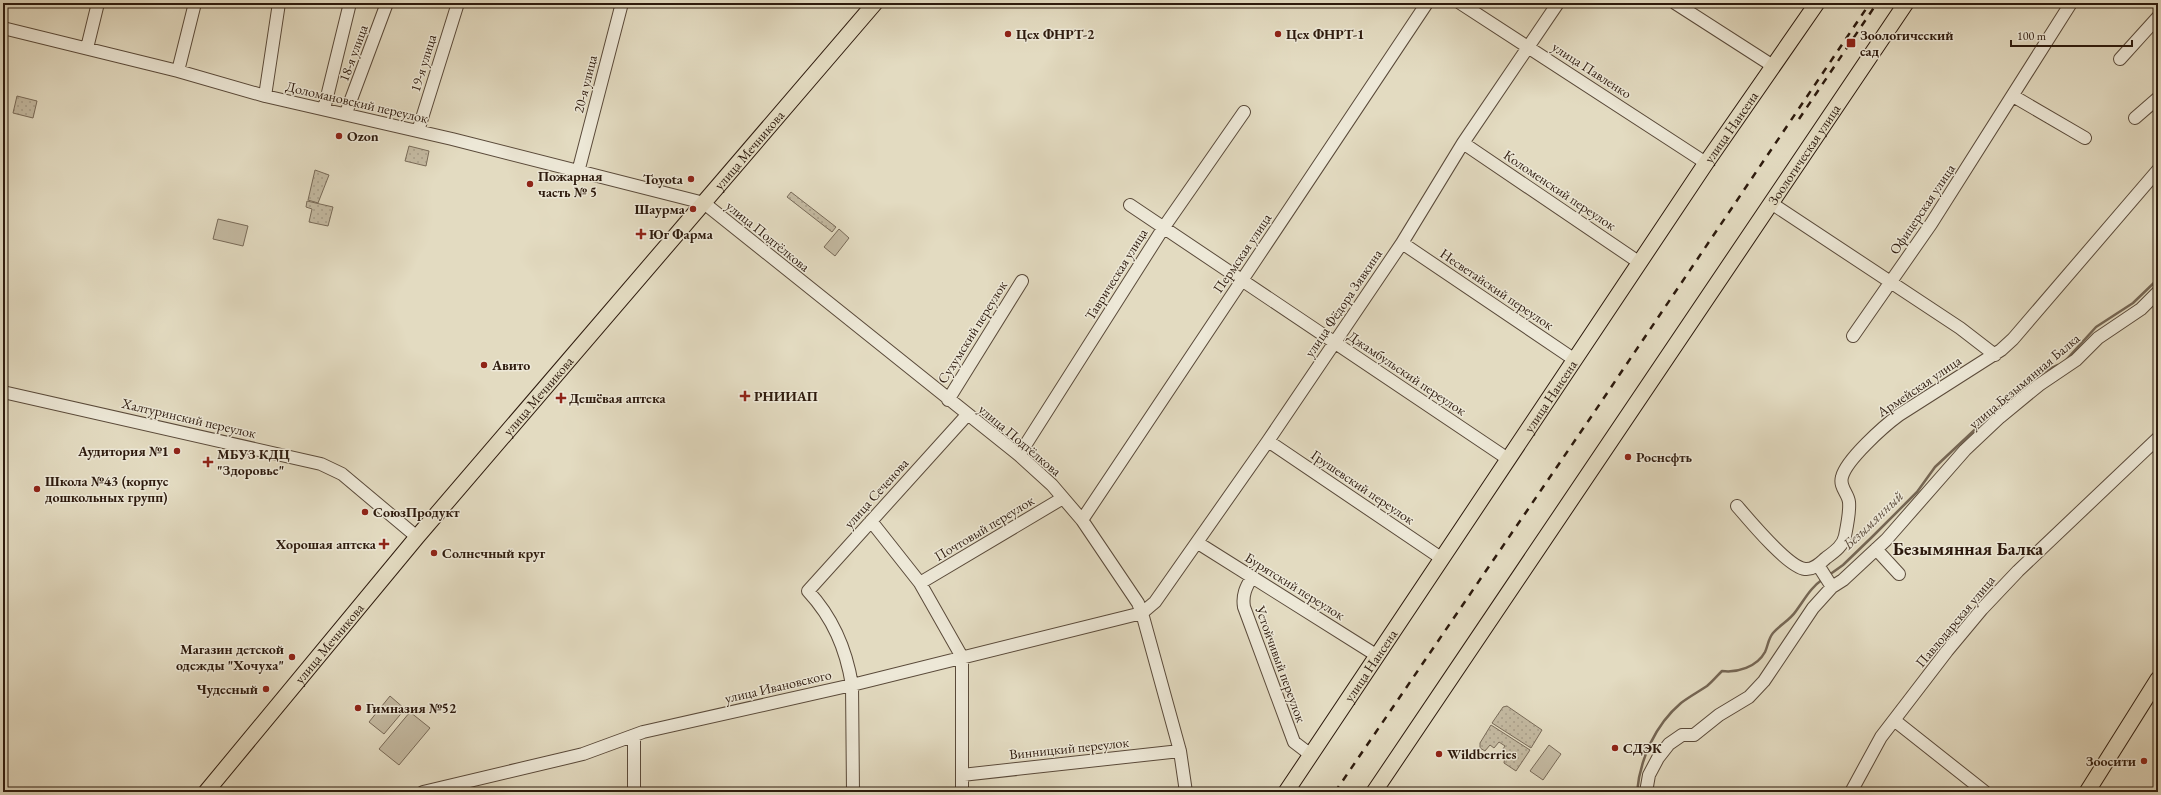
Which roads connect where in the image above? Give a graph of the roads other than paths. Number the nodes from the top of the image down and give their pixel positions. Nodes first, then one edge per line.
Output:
1 (98, 3) edge
2 (195, 3) edge
3 (278, 3) edge
4 (350, 3) edge
5 (387, 3) edge
6 (458, 3) edge
7 (622, 3) edge
8 (875, 3) edge
9 (1427, 3) edge
10 (1460, 3) edge
11 (1558, 3) edge
12 (1675, 3) edge
13 (1817, 3) edge
14 (1906, 3) edge
15 (2071, 3) edge
16 (2158, 17) edge
17 (3, 28) edge
18 (1530, 47) junction
19 (87, 48) junction
20 (2120, 59) dead end
21 (1774, 66) junction
22 (178, 71) junction
23 (265, 96) junction
24 (2012, 96) junction
25 (2158, 98) edge
26 (324, 109) junction
27 (1244, 112) dead end
28 (346, 113) junction
29 (2135, 118) dead end
30 (418, 131) junction
31 (2085, 138) dead end
32 (1464, 143) junction
33 (1706, 163) junction
34 (2158, 170) edge
35 (578, 172) junction
36 (704, 203) junction
37 (1771, 203) junction
38 (1130, 204) dead end
39 (1164, 227) junction
40 (1402, 244) junction
41 (1640, 262) junction
42 (1242, 280) junction
43 (1022, 281) dead end
44 (1890, 282) junction
45 (2158, 292) edge
46 (1853, 336) dead end
47 (1334, 342) junction
48 (1995, 354) junction
49 (1574, 360) junction
50 (3, 392) edge
51 (948, 400) junction
52 (967, 415) junction
53 (2158, 438) edge
54 (1268, 441) junction
55 (1019, 456) junction
56 (1508, 459) junction
57 (1063, 498) junction
58 (1737, 506) dead end
59 (1082, 520) junction
60 (871, 521) junction
61 (417, 537) junction
62 (1198, 543) junction
63 (1876, 549) junction
64 (1441, 558) junction
65 (1820, 569) junction
66 (1899, 574) dead end
67 (1252, 577) junction
68 (920, 583) junction
69 (1832, 587) junction
70 (1142, 612) junction
71 (1376, 655) junction
72 (962, 657) junction
73 (2158, 679) edge
74 (852, 685) junction
75 (1894, 720) junction
76 (634, 736) junction
77 (1180, 751) junction
78 (1311, 755) junction
79 (962, 775) junction
80 (206, 792) edge
81 (423, 792) edge
82 (634, 792) edge
83 (853, 792) edge
84 (962, 792) edge
85 (1186, 792) edge
86 (1286, 792) edge
87 (1374, 792) edge
88 (1646, 792) edge
89 (1851, 792) edge
90 (1985, 792) edge
91 (2087, 792) edge

1 - 19 street
2 - 22 street
3 - 23 street
4 - 26 street
5 - 28 street, 18-я улица
6 - 30 street, 19-я улица
7 - 35 street, 20-я улица
8 - 36 main road, улица Мечникова
9 - 42 street, Пермская улица
10 - 18 street, улица Павленко
11 - 18 street, улица Фёдора Зявкина
12 - 21 street
13 - 21 main road, улица Нансена
14 - 37 main road, Зоологическая улица
15 - 24 street, Офицерская улица
16 - 20 street
17 - 19 street, Доломановский переулок
18 - 32 street, улица Фёдора Зявкина
18 - 33 street, улица Павленко
19 - 22 street, Доломановский переулок
21 - 33 main road, улица Нансена
22 - 23 street, Доломановский переулок
23 - 26 street, Доломановский переулок
24 - 31 street
24 - 44 street, Офицерская улица
25 - 29 street
26 - 28 street, Доломановский переулок
27 - 39 street, Таврическая улица
28 - 30 street, Доломановский переулок
30 - 35 street, Доломановский переулок
32 - 40 street, улица Фёдора Зявкина
32 - 41 street, Коломенский переулок
33 - 41 main road, улица Нансена
34 - 48 street, Армейская улица
35 - 36 street, Доломановский переулок
36 - 51 street, улица Подтёлкова
36 - 61 main road, улица Мечникова
37 - 44 street
37 - 87 main road, Зоологическая улица
38 - 39 street, Джамбульский переулок
39 - 42 street, Джамбульский переулок
39 - 55 street, Таврическая улица
40 - 47 street, улица Фёдора Зявкина
40 - 49 street, Несветайский переулок
41 - 49 main road, улица Нансена
42 - 47 street, Джамбульский переулок
42 - 59 street, Пермская улица
43 - 51 street, Сухумский переулок
44 - 46 street, Офицерская улица
44 - 48 street
45 - 63 street, улица Безымянная Балка
47 - 54 street, улица Фёдора Зявкина
47 - 56 street, Джамбульский переулок
48 - 65 street, Армейская улица
49 - 56 main road, улица Нансена
50 - 61 street, Халтуринский переулок
51 - 52 street, улица Подтёлкова
52 - 55 street, улица Подтёлкова
52 - 60 street, улица Сеченова
53 - 75 street, Павлодарская улица
54 - 62 street, улица Фёдора Зявкина
54 - 64 street, Грушевский переулок
55 - 57 street, улица Подтёлкова
56 - 64 main road, улица Нансена
57 - 59 street, улица Подтёлкова
57 - 68 street, Почтовый переулок
58 - 65 street
59 - 70 street, улица Подтёлкова
60 - 68 street
60 - 74 street, улица Сеченова
61 - 80 main road, улица Мечникова
62 - 67 street, Бурятский переулок
62 - 70 street, улица Фёдора Зявкина
63 - 66 street
63 - 69 street, улица Безымянная Балка
64 - 71 main road, улица Нансена
65 - 69 street
67 - 71 street, Бурятский переулок
67 - 78 street, Устойчивый переулок
68 - 72 street
69 - 88 street, улица Безымянная Балка
70 - 72 street, улица Ивановского
70 - 77 street, улица Подтёлкова
71 - 78 main road, улица Нансена
72 - 74 street, улица Ивановского
72 - 79 street
73 - 91 main road
74 - 76 street, улица Ивановского
74 - 83 street
75 - 89 street, Павлодарская улица
75 - 90 street
76 - 81 street, улица Ивановского
76 - 82 street
77 - 79 street, Винницкий переулок
77 - 85 street, улица Подтёлкова
78 - 86 main road, улица Нансена
79 - 84 street

